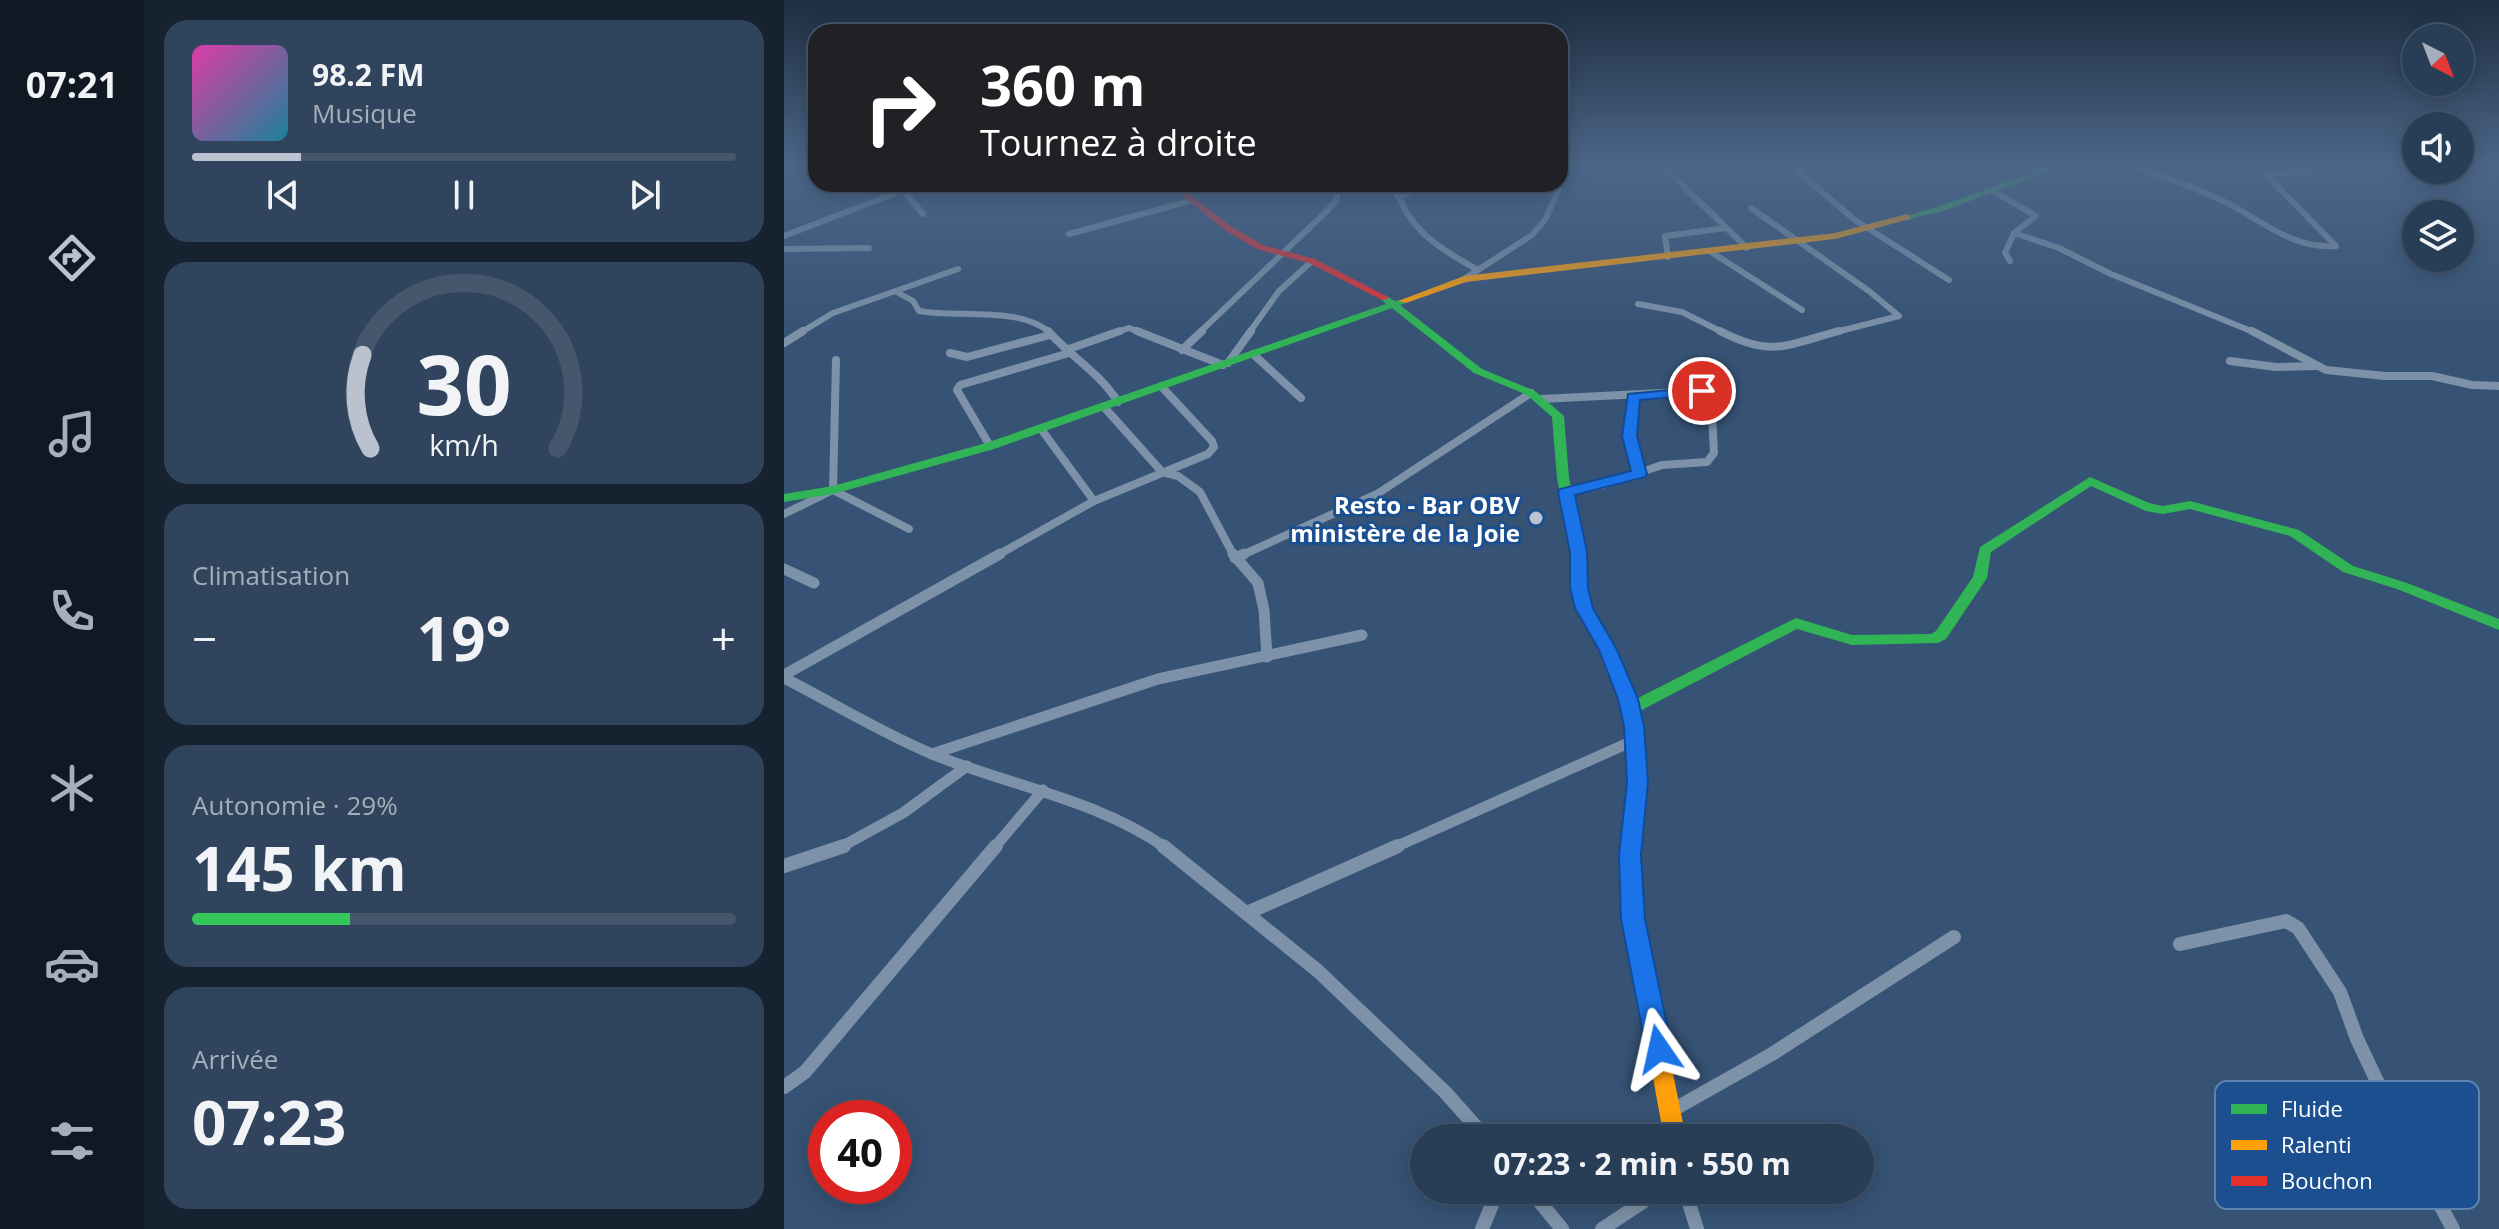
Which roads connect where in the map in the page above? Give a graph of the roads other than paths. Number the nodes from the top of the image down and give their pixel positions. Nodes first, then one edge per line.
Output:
1 (827, 219) edge
2 (1123, 219) edge
3 (1218, 219) edge
4 (1317, 219) edge
5 (1410, 219) edge
6 (1545, 219) edge
7 (1717, 219) edge
8 (1767, 219) edge
9 (1854, 219) edge
10 (1896, 219) edge
11 (2032, 219) edge
12 (2254, 219) edge
13 (2310, 219) edge
14 (1726, 228) junction
15 (1867, 228) junction
16 (2014, 233) junction
17 (1069, 234) dead end
18 (784, 236) edge
19 (1799, 242) junction
20 (869, 248) dead end
21 (1747, 248) junction
22 (784, 249) edge
23 (1711, 252) junction
24 (1284, 253) junction
25 (1668, 257) junction
26 (1312, 261) junction
27 (2010, 261) dead end
28 (958, 269) dead end
29 (1478, 270) junction
30 (1464, 279) junction
31 (1949, 280) dead end
32 (897, 292) junction
33 (1393, 303) junction
34 (1638, 304) dead end
35 (1802, 310) dead end
36 (1050, 335) junction
37 (784, 343) edge
38 (1182, 350) junction
39 (1068, 352) junction
40 (950, 353) dead end
41 (1253, 354) junction
42 (836, 360) dead end
43 (2230, 361) dead end
44 (1226, 364) junction
45 (2317, 366) junction
46 (1161, 386) junction
47 (2498, 387) edge
48 (1536, 396) junction
49 (1633, 397) junction
50 (1301, 398) dead end
51 (1111, 404) junction
52 (1041, 429) junction
53 (990, 446) junction
54 (1162, 472) junction
55 (1640, 474) junction
56 (833, 490) junction
57 (1566, 492) junction
58 (784, 498) edge
59 (1094, 501) junction
60 (784, 514) edge
61 (909, 529) dead end
62 (1235, 558) junction
63 (784, 569) edge
64 (814, 583) dead end
65 (2499, 625) edge
66 (1362, 635) dead end
67 (1267, 657) junction
68 (784, 676) edge
69 (1630, 709) junction
70 (1635, 740) junction
71 (932, 754) junction
72 (967, 766) junction
73 (1043, 790) junction
74 (784, 866) edge
75 (1247, 913) junction
76 (1954, 937) dead end
77 (2180, 944) dead end
78 (2378, 1081) edge
79 (784, 1088) edge
80 (1671, 1111) junction
81 (1474, 1124) edge
82 (1673, 1124) edge
83 (1492, 1204) edge
84 (1541, 1204) edge
85 (1640, 1204) edge
86 (1689, 1204) edge
87 (2443, 1209) edge
88 (1482, 1229) edge
89 (1562, 1229) edge
90 (1602, 1229) edge
91 (1697, 1229) edge
92 (2453, 1229) edge

1 - 18 street
2 - 17 street
3 - 24 street
4 - 24 street
5 - 29 street
6 - 29 street
7 - 14 street
8 - 19 street
9 - 15 street
10 - 15 street
11 - 16 street
12 - 13 street
14 - 21 street
14 - 25 street
15 - 19 street
15 - 31 street
16 - 27 street
16 - 45 street
19 - 21 street
19 - 34 street
20 - 22 street
21 - 23 street
23 - 25 street
23 - 35 street
24 - 26 street
24 - 38 street
25 - 30 street
26 - 33 street
26 - 44 street
28 - 32 street
29 - 30 street
30 - 33 street
32 - 36 street
32 - 37 street
33 - 41 street
33 - 48 street
36 - 39 street
36 - 40 street
38 - 39 street
38 - 44 street
39 - 51 street
39 - 53 street
41 - 44 street
41 - 50 street
42 - 56 street
43 - 45 street
44 - 46 street
45 - 47 street
46 - 51 street
46 - 54 street
48 - 49 street
48 - 57 street
48 - 62 street
49 - 55 street
49 - 55 street
51 - 52 street
51 - 54 street
52 - 53 street
52 - 59 street
53 - 56 street
54 - 59 street
54 - 62 street
55 - 57 street
56 - 58 street
56 - 60 street
56 - 61 street
57 - 69 street
59 - 68 street
62 - 67 street
63 - 64 street
65 - 69 street
66 - 67 street
67 - 71 street
68 - 71 street
69 - 70 street
70 - 75 street
70 - 80 street
71 - 72 street
72 - 73 street
72 - 74 street
73 - 75 street
73 - 79 street
75 - 81 street
76 - 80 street
77 - 78 street
80 - 82 street
83 - 88 street
84 - 89 street
85 - 90 street
86 - 91 street
87 - 92 street

